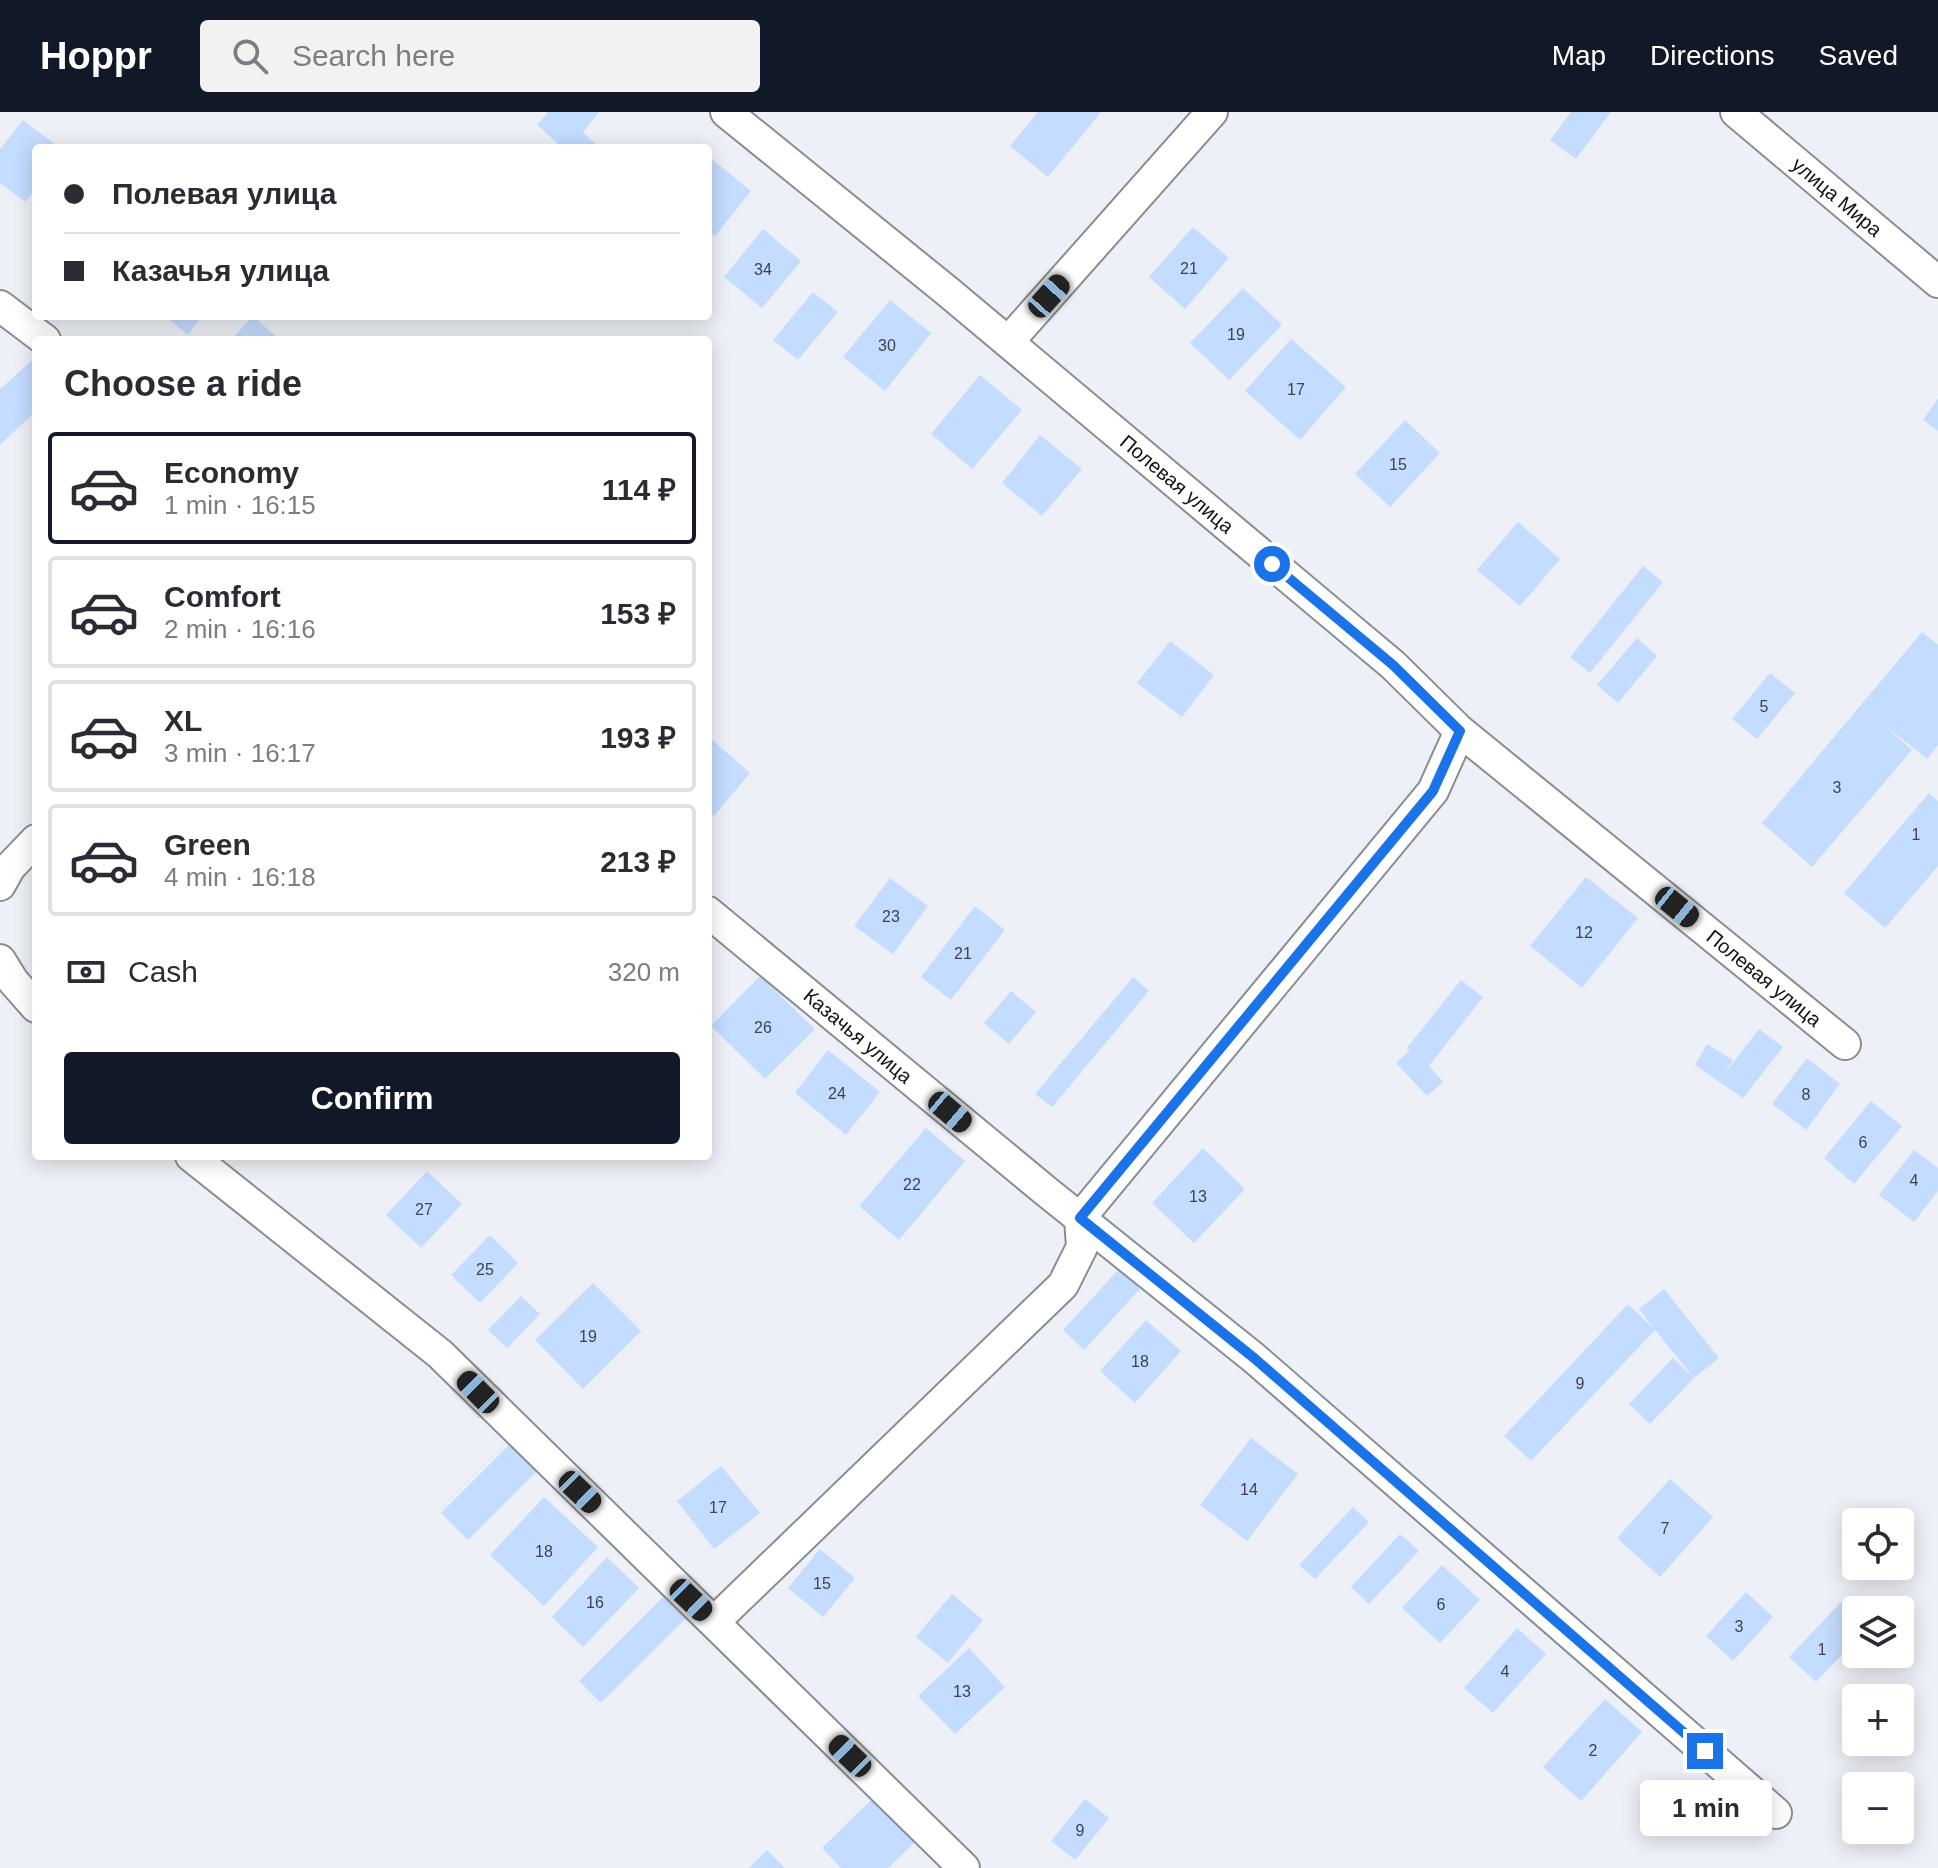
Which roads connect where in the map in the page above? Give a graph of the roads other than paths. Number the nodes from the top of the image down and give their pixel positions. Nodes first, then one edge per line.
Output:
1 (726, 112) edge
2 (1212, 112) edge
3 (1736, 112) edge
4 (1938, 282) edge
5 (0, 306) edge
6 (40, 336) edge
7 (1008, 342) junction
8 (1460, 731) junction
9 (32, 844) edge
10 (0, 885) edge
11 (712, 915) edge
12 (0, 960) edge
13 (32, 1002) edge
14 (1845, 1044) dead end
15 (196, 1160) edge
16 (1080, 1218) junction
17 (714, 1622) junction
18 (1776, 1813) dead end
19 (964, 1868) edge

1 - 7 street, Полевая улица
2 - 7 street
3 - 4 street, улица Мира
5 - 6 street
7 - 8 street, Полевая улица
8 - 14 street, Полевая улица
8 - 16 street
9 - 10 street
11 - 16 street, Казачья улица
12 - 13 street
15 - 17 street
16 - 17 street
16 - 18 street, Казачья улица
17 - 19 street

